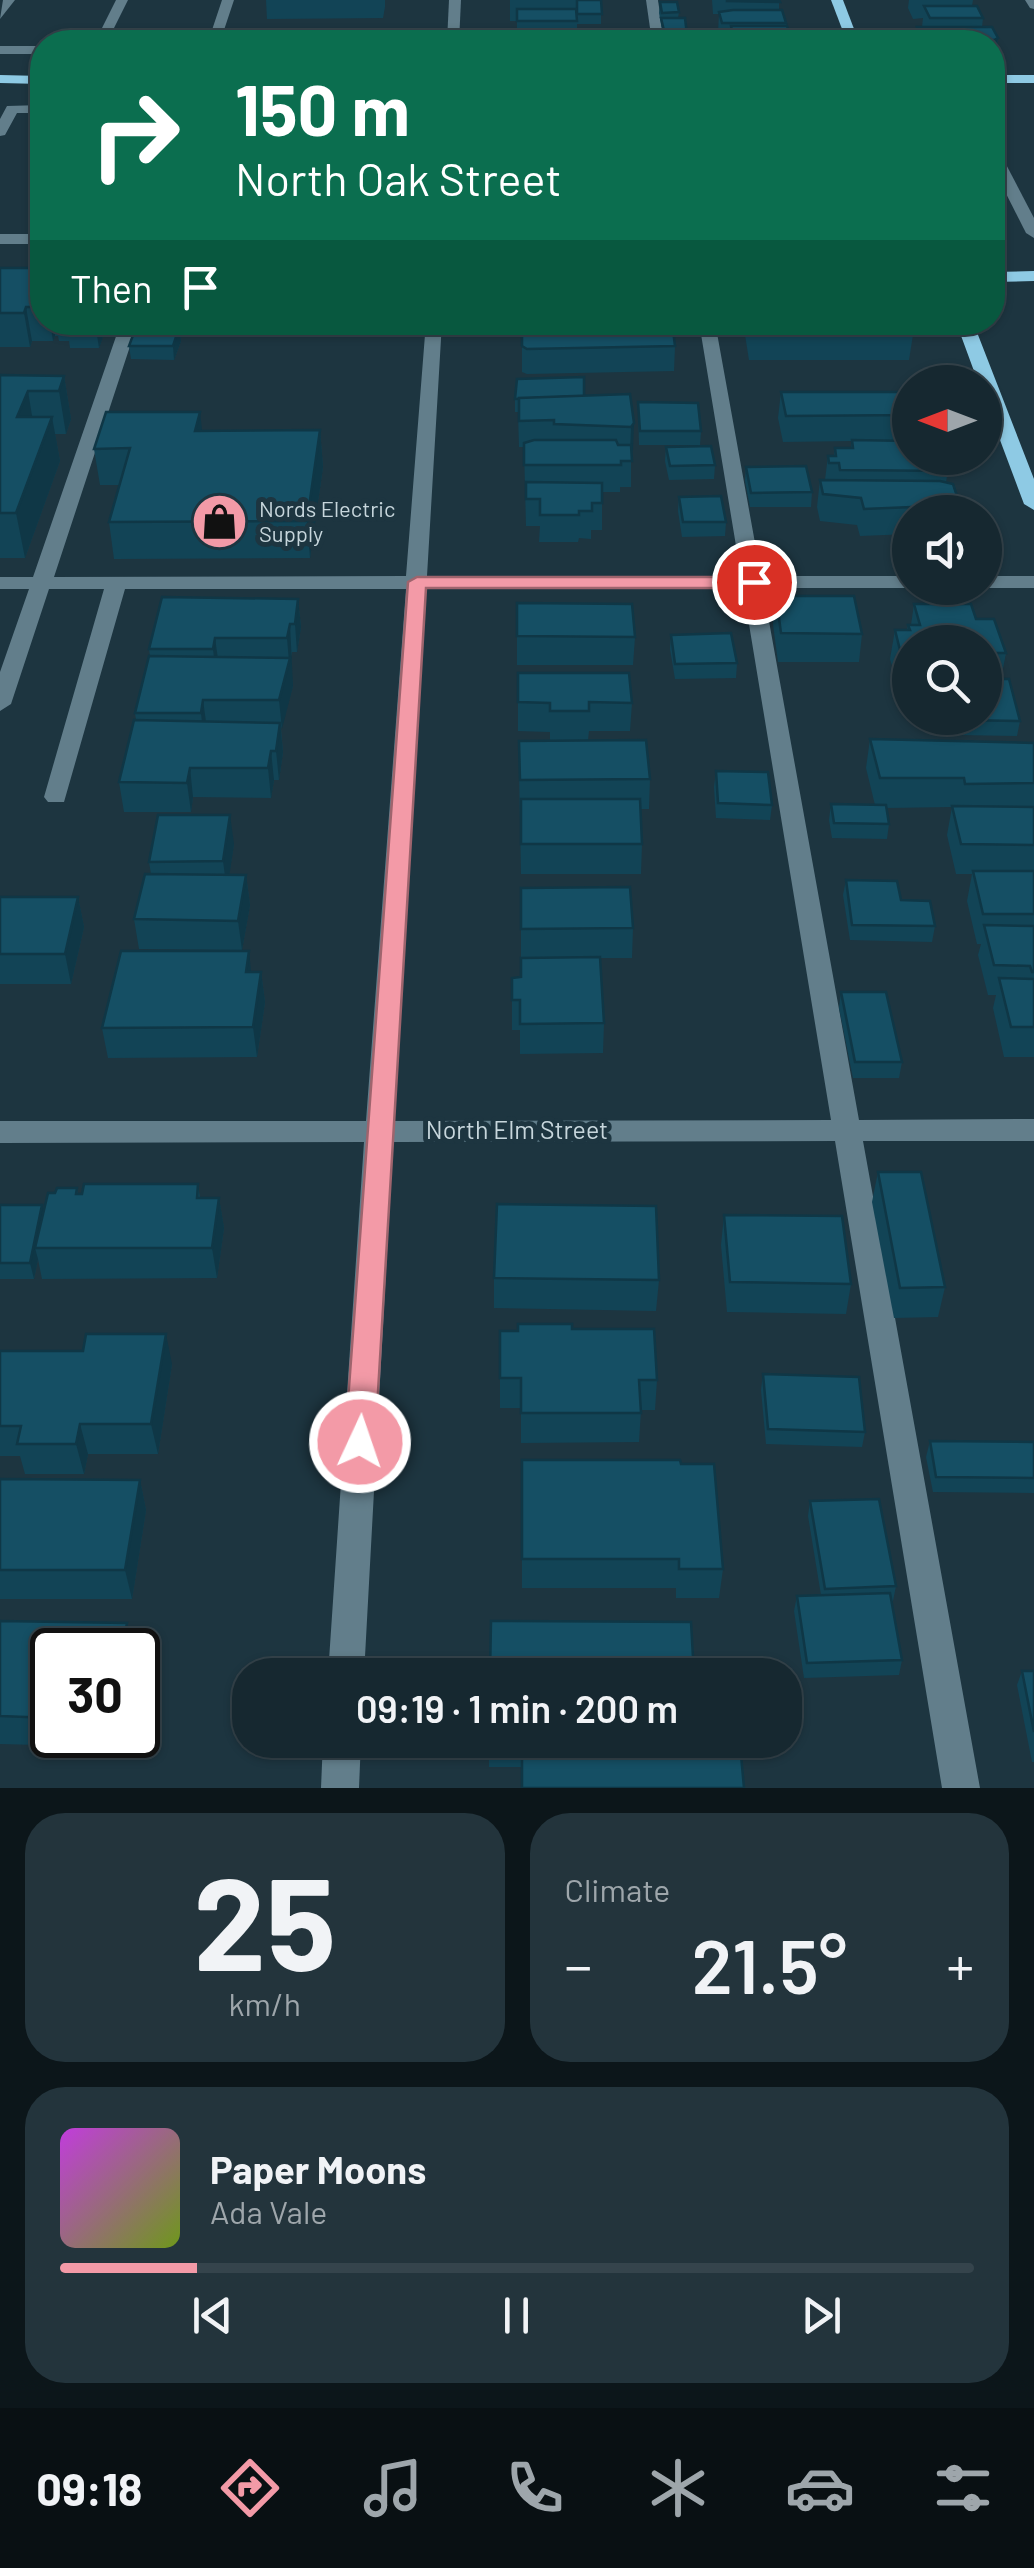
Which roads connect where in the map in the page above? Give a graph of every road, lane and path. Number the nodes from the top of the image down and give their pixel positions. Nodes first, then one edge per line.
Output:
1 (9, 0) edge
2 (122, 0) edge
3 (228, 0) edge
4 (455, 0) edge
5 (652, 0) edge
6 (838, 0) edge
7 (0, 15) edge
8 (108, 30) edge
9 (218, 30) edge
10 (453, 30) edge
11 (656, 30) edge
12 (849, 30) edge
13 (0, 50) edge
14 (30, 50) edge
15 (1005, 78) edge
16 (1034, 78) edge
17 (0, 80) edge
18 (30, 80) edge
19 (30, 86) edge
20 (12, 109) junction
21 (30, 109) edge
22 (0, 132) edge
23 (1005, 176) edge
24 (1010, 185) junction
25 (1034, 185) edge
26 (1034, 233) edge
27 (0, 239) edge
28 (30, 239) edge
29 (1034, 276) edge
30 (1005, 277) edge
31 (126, 335) edge
32 (433, 335) edge
33 (709, 335) edge
34 (969, 335) edge
35 (1034, 504) edge
36 (417, 582) junction
37 (754, 582) junction
38 (892, 582) edge
39 (1002, 582) edge
40 (1034, 582) edge
41 (0, 583) edge
42 (40, 583) junction
43 (116, 583) junction
44 (0, 704) edge
45 (56, 796) dead end
46 (378, 1130) junction
47 (849, 1130) junction
48 (1034, 1130) edge
49 (0, 1132) edge
50 (347, 1658) edge
51 (341, 1758) edge
52 (340, 1788) edge
53 (961, 1788) edge

1 - 7 street
2 - 8 street
3 - 9 street
4 - 10 street
5 - 11 street
6 - 12 main road
13 - 14 street
15 - 16 main road
17 - 18 main road
19 - 20 street
20 - 21 street
20 - 22 street
23 - 24 street
24 - 25 street
24 - 26 street
27 - 28 street
29 - 30 main road
31 - 42 street
32 - 36 street
33 - 37 street
34 - 35 main road
36 - 37 street
36 - 43 street
36 - 46 street
37 - 38 street
37 - 47 street
39 - 40 street
41 - 42 street
42 - 43 street
42 - 44 street
43 - 45 street
46 - 47 street, North Elm Street
46 - 49 street, North Elm Street
46 - 50 street
47 - 48 street, North Elm Street
47 - 53 street
51 - 52 street

